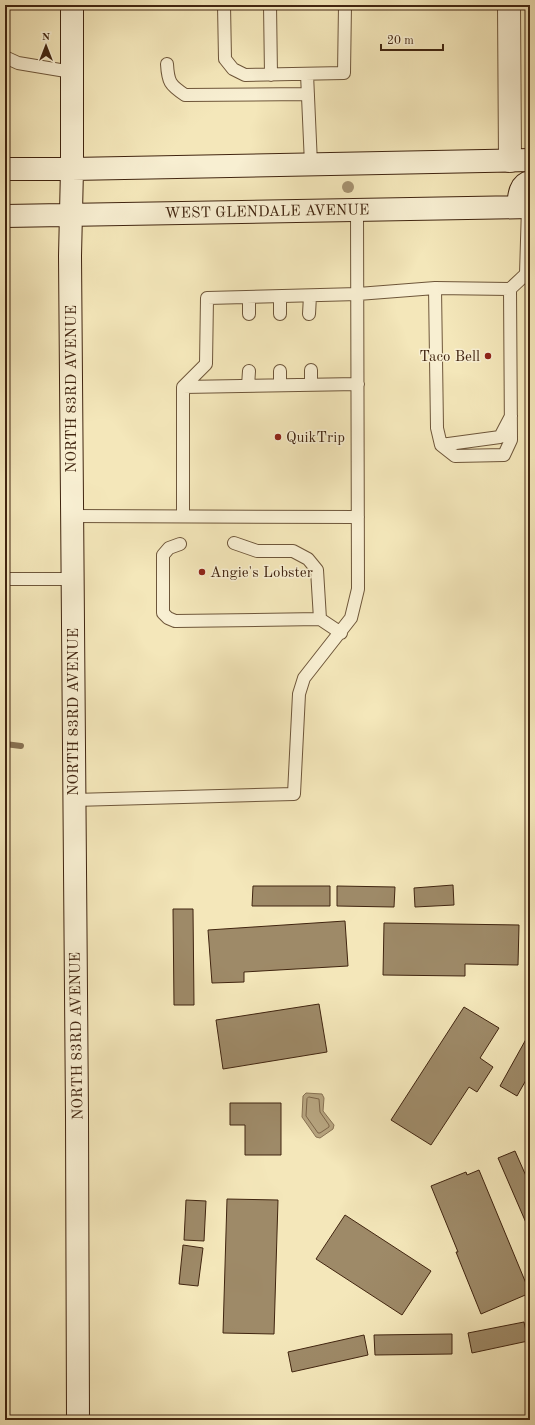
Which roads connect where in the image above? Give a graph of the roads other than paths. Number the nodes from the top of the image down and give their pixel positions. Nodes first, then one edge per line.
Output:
1 (72, 5) edge
2 (224, 5) edge
3 (270, 5) edge
4 (345, 5) edge
5 (509, 5) edge
6 (5, 57) edge
7 (167, 64) dead end
8 (72, 72) junction
9 (307, 74) junction
10 (271, 75) junction
11 (308, 94) junction
12 (520, 160) edge
13 (311, 164) junction
14 (5, 169) edge
15 (72, 169) junction
16 (530, 182) edge
17 (525, 207) edge
18 (357, 210) junction
19 (71, 214) junction
20 (5, 216) edge
21 (435, 288) junction
22 (510, 289) junction
23 (358, 294) junction
24 (310, 296) junction
25 (280, 297) junction
26 (249, 298) junction
27 (249, 314) dead end
28 (280, 314) dead end
29 (309, 314) dead end
30 (311, 370) dead end
31 (248, 371) dead end
32 (280, 371) dead end
33 (358, 384) junction
34 (280, 385) junction
35 (311, 385) junction
36 (183, 386) junction
37 (248, 386) junction
38 (511, 414) junction
39 (441, 445) junction
40 (72, 516) junction
41 (183, 516) junction
42 (358, 518) junction
43 (234, 543) dead end
44 (180, 544) dead end
45 (5, 579) edge
46 (72, 579) junction
47 (320, 619) junction
48 (341, 632) junction
49 (74, 800) junction
50 (78, 1420) edge

1 - 8 main road, NORTH 83RD AVENUE
2 - 10 lane
3 - 10 lane
4 - 9 lane
5 - 12 main road
6 - 8 lane
7 - 11 lane
8 - 15 main road, NORTH 83RD AVENUE
9 - 10 lane
9 - 11 lane
11 - 13 lane
12 - 13 main road
13 - 15 main road
14 - 15 main road
15 - 19 main road, NORTH 83RD AVENUE
16 - 17 main road
17 - 18 main road, WEST GLENDALE AVENUE
17 - 22 lane
18 - 19 main road, WEST GLENDALE AVENUE
18 - 23 lane
19 - 20 main road, WEST GLENDALE AVENUE
19 - 40 main road, NORTH 83RD AVENUE
21 - 22 lane
21 - 23 lane
21 - 39 lane
22 - 38 lane
23 - 24 lane
23 - 33 lane
24 - 25 lane
24 - 29 lane
25 - 26 lane
25 - 28 lane
26 - 27 lane
26 - 36 lane
30 - 35 lane
31 - 37 lane
32 - 34 lane
33 - 35 lane
33 - 42 lane
34 - 35 lane
34 - 37 lane
36 - 37 lane
36 - 41 lane
38 - 39 lane
38 - 39 lane
40 - 41 lane
40 - 46 main road, NORTH 83RD AVENUE
41 - 42 lane
42 - 48 lane
43 - 47 lane
44 - 47 lane
45 - 46 lane
46 - 49 main road, NORTH 83RD AVENUE
47 - 48 lane
48 - 49 lane
49 - 50 main road, NORTH 83RD AVENUE

